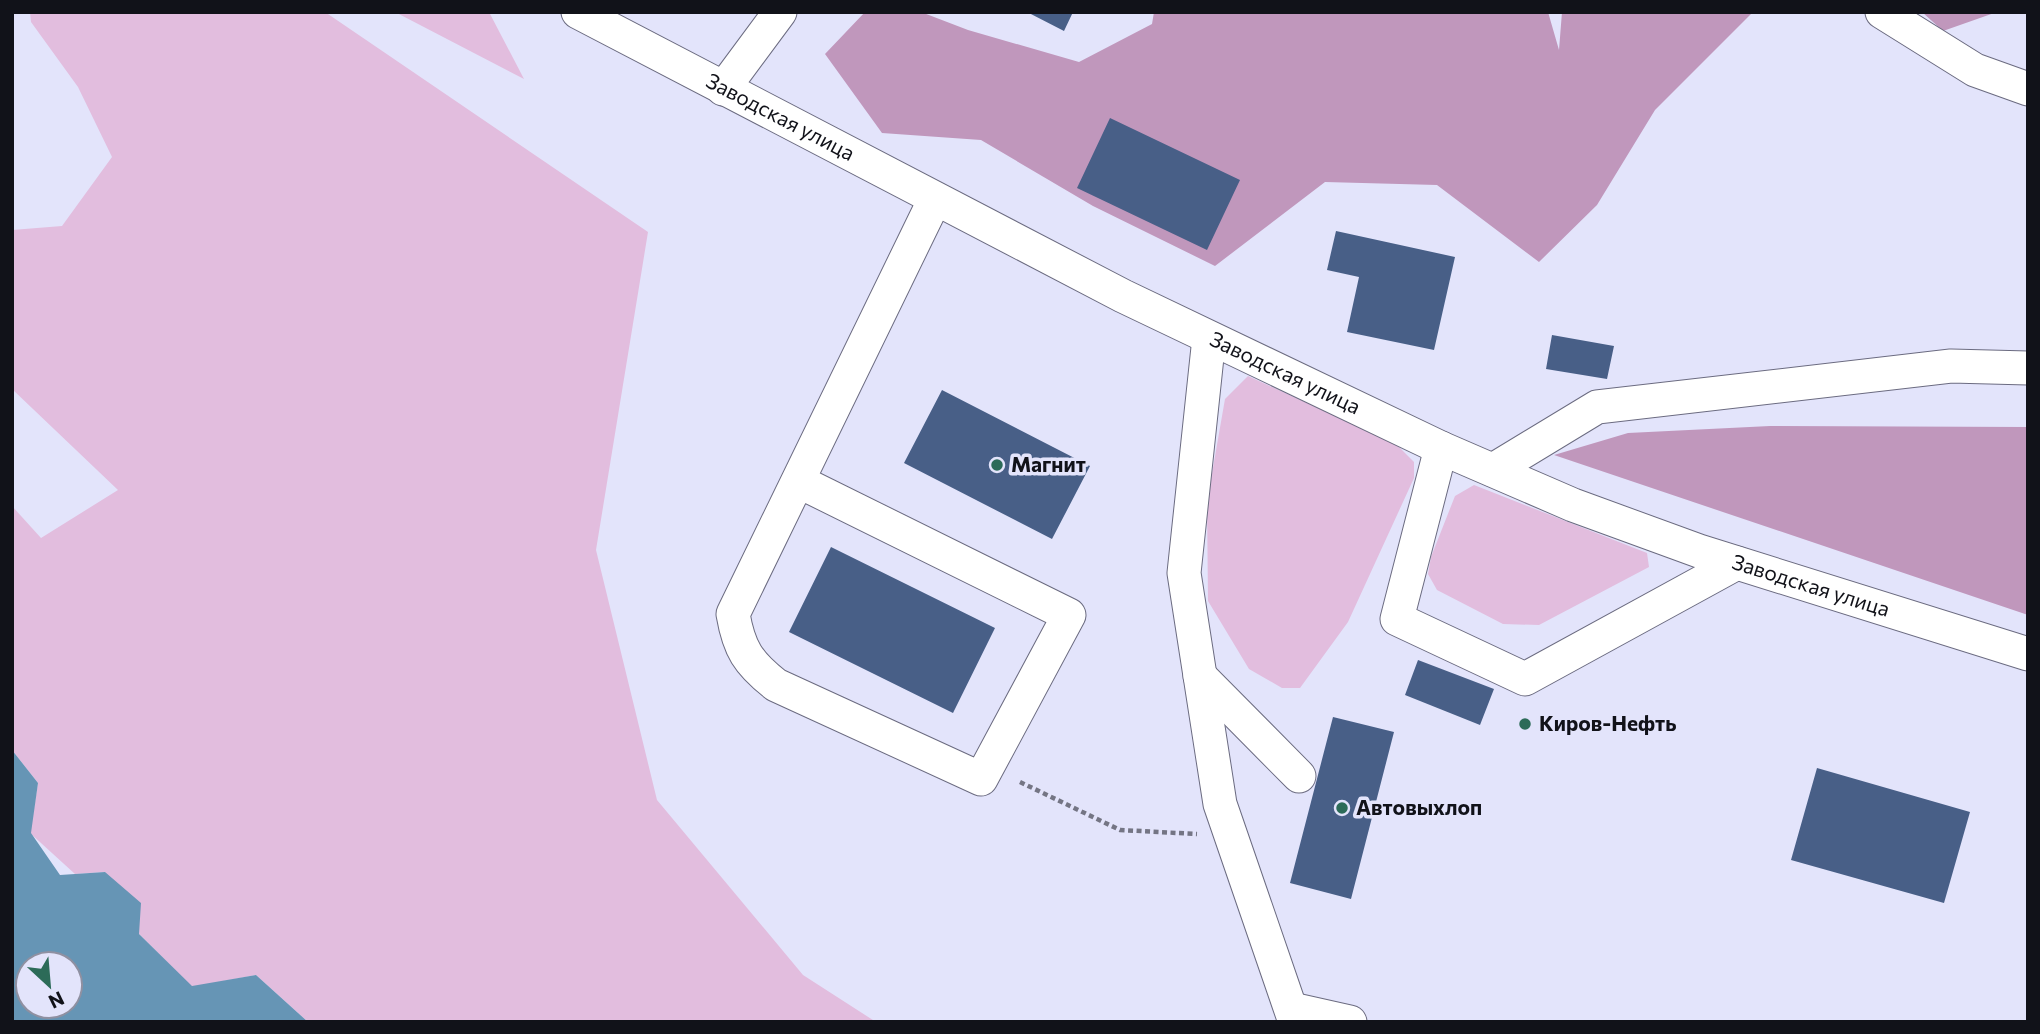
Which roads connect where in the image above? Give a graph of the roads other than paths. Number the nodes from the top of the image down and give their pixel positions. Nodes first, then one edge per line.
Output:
1 (578, 12) edge
2 (780, 12) edge
3 (1882, 12) edge
4 (723, 89) junction
5 (2028, 89) edge
6 (935, 199) junction
7 (1209, 338) junction
8 (2028, 369) edge
9 (1441, 448) junction
10 (1493, 470) junction
11 (798, 481) junction
12 (1737, 563) junction
13 (2028, 654) edge
14 (1200, 676) junction
15 (1299, 776) dead end
16 (1293, 1016) edge
17 (1350, 1022) edge

1 - 4 street, Заводская улица
2 - 4 street
3 - 5 street
4 - 6 street, Заводская улица
6 - 7 street, Заводская улица
6 - 11 street
7 - 9 street, Заводская улица
7 - 14 street
8 - 10 street
9 - 10 street, Заводская улица
9 - 12 street
10 - 12 street, Заводская улица
11 - 11 street
12 - 13 street, Заводская улица
14 - 15 street
14 - 16 street
16 - 17 street

